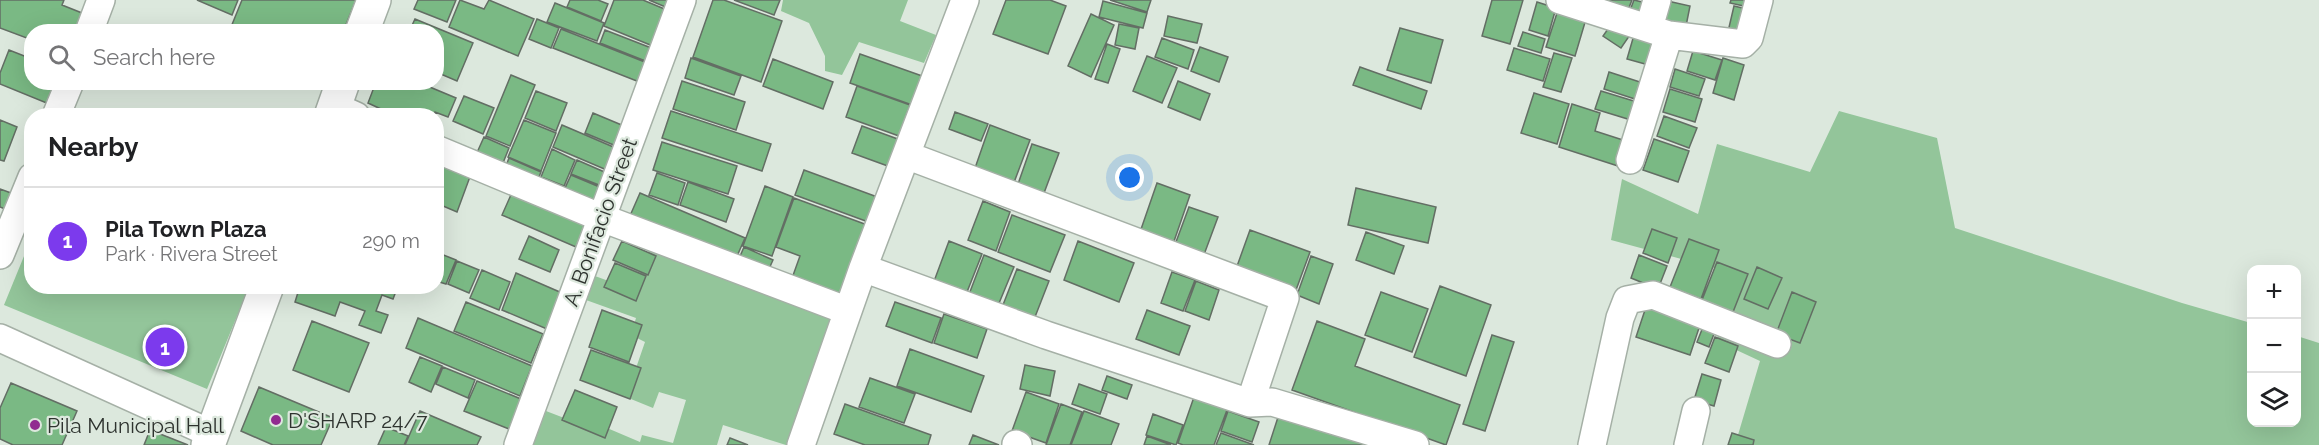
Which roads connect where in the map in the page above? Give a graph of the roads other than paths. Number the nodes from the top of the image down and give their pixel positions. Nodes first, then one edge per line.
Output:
1 (101, 0) edge
2 (374, 0) edge
3 (682, 0) edge
4 (965, 0) edge
5 (1560, 0) edge
6 (1657, 0) edge
7 (1759, 0) edge
8 (92, 24) edge
9 (365, 24) edge
10 (1659, 32) junction
11 (67, 90) edge
12 (59, 108) edge
13 (444, 152) edge
14 (906, 155) junction
15 (1630, 160) dead end
16 (24, 196) edge
17 (602, 218) junction
18 (0, 255) edge
19 (863, 268) junction
20 (265, 294) edge
21 (849, 311) junction
22 (0, 338) edge
23 (1777, 344) dead end
24 (1250, 403) junction
25 (1696, 411) dead end
26 (219, 442) edge
27 (518, 445) edge
28 (801, 445) edge
29 (1415, 445) edge
30 (1592, 445) edge
31 (1688, 445) edge

1 - 8 street
2 - 9 main road
3 - 17 street, A. Bonifacio Street
4 - 14 street
5 - 10 street
6 - 10 street
7 - 10 street
10 - 15 street
11 - 12 street
13 - 17 street
14 - 19 street
14 - 24 street
16 - 18 street
17 - 21 street
17 - 27 street, A. Bonifacio Street
19 - 21 street
19 - 24 street
20 - 26 main road
21 - 28 street
22 - 26 street
23 - 30 street
24 - 29 street
25 - 31 street

